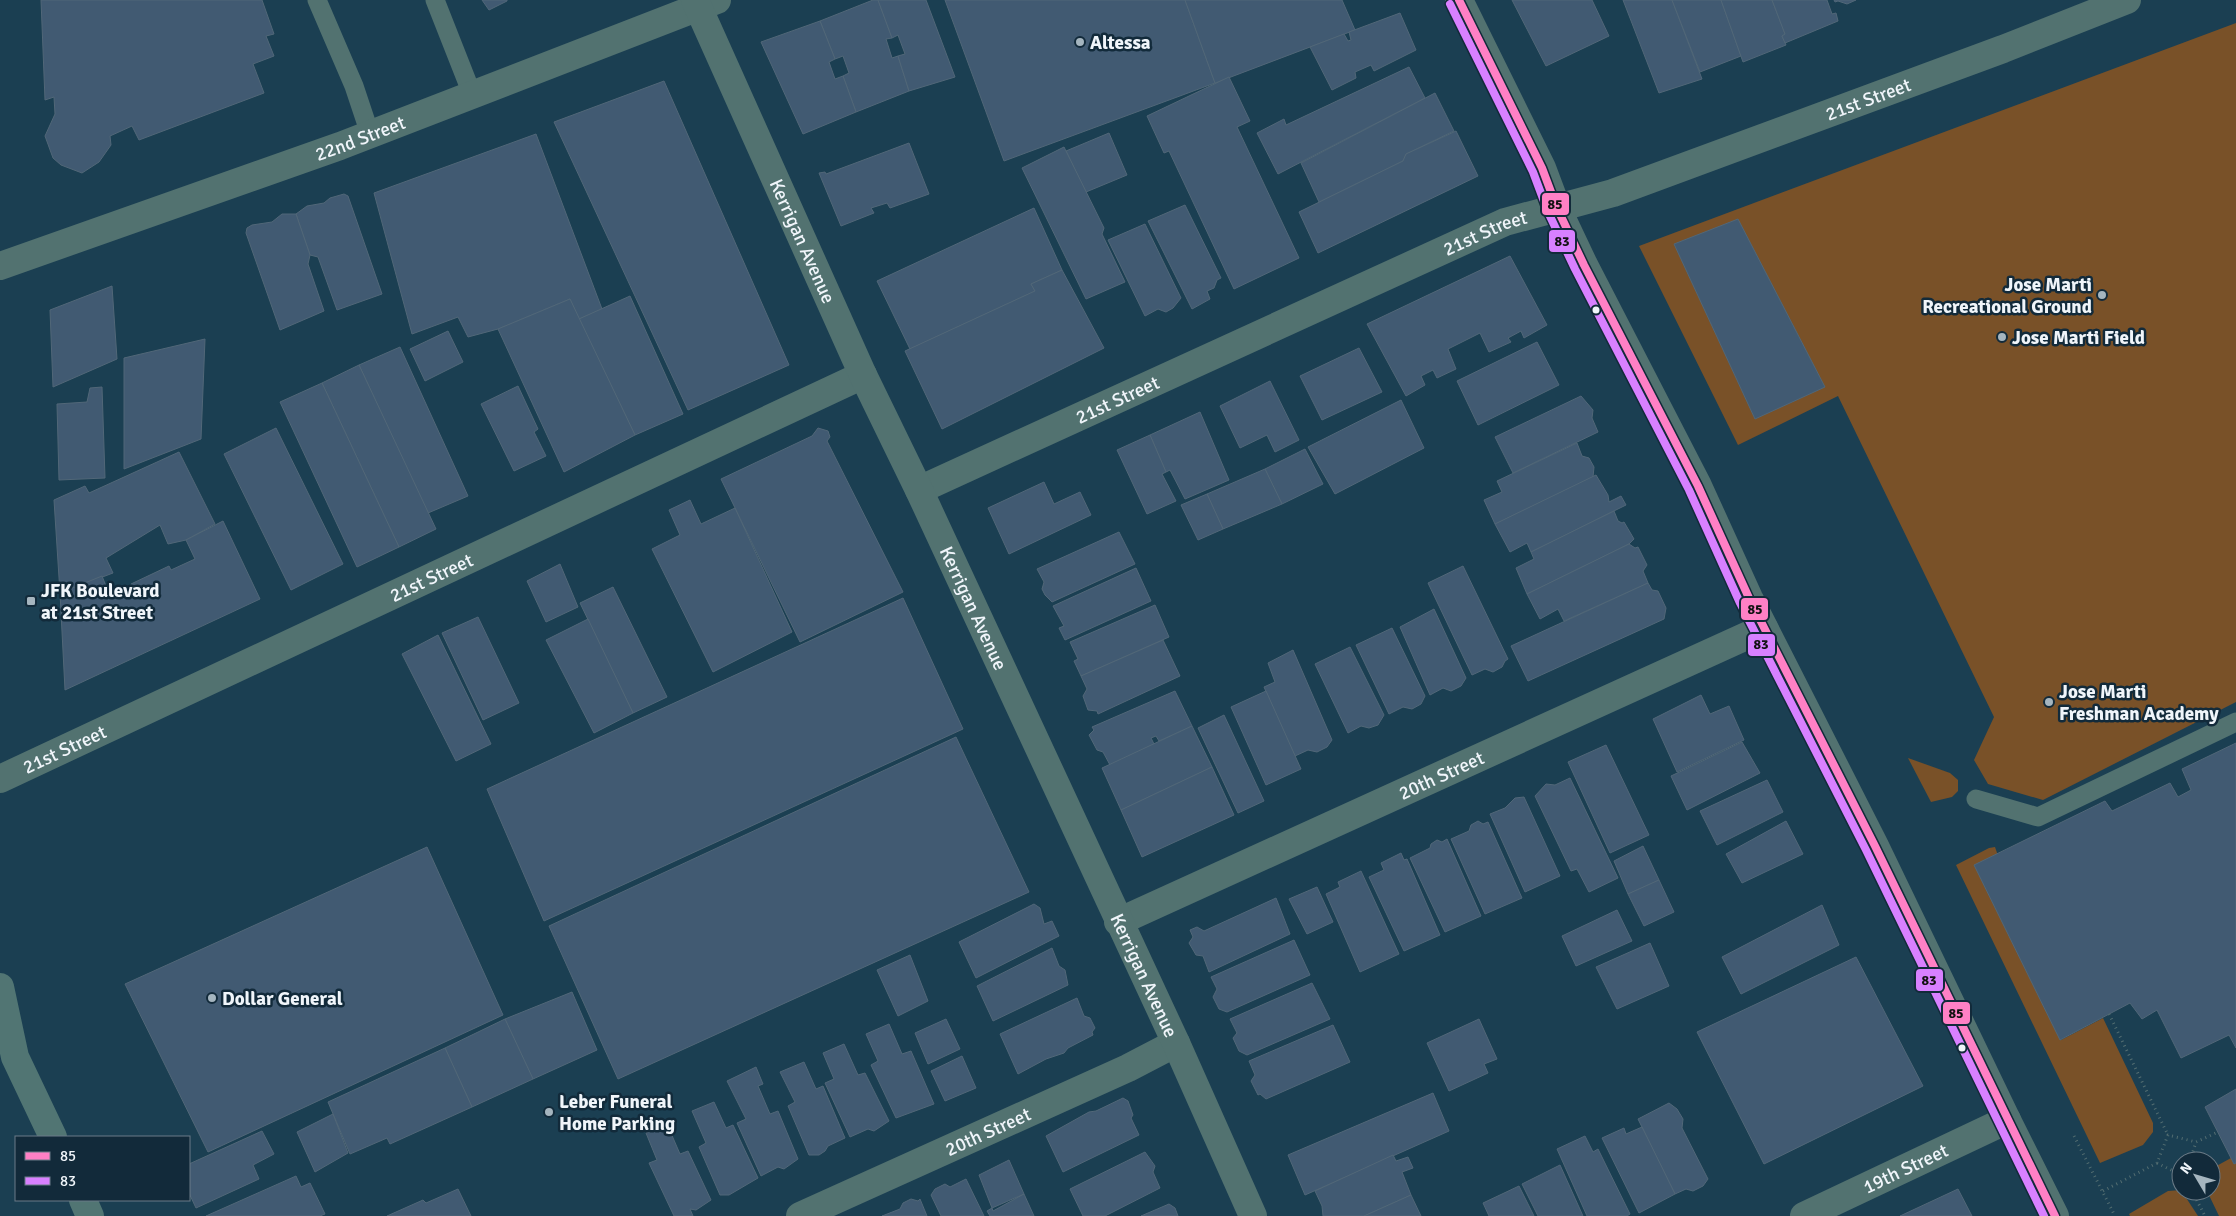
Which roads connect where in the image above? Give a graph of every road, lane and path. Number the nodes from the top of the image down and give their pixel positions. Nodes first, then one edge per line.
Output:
1 (318, 0) edge
2 (435, 0) edge
3 (1459, 0) edge
4 (2127, 0) edge
5 (704, 2) edge
6 (472, 94) junction
7 (370, 134) junction
8 (1557, 208) junction
9 (0, 266) edge
10 (863, 375) junction
11 (919, 490) junction
12 (1764, 628) junction
13 (2236, 722) edge
14 (0, 779) edge
15 (1976, 799) dead end
16 (1118, 922) junction
17 (0, 987) edge
18 (2109, 1014) dead end
19 (1176, 1043) junction
20 (2006, 1120) junction
21 (2218, 1132) dead end
22 (2168, 1135) junction
23 (53, 1136) edge
24 (2074, 1136) dead end
25 (2196, 1142) junction
26 (2193, 1151) edge
27 (2157, 1163) junction
28 (2171, 1170) edge
29 (2103, 1190) junction
30 (82, 1201) edge
31 (2197, 1201) edge
32 (90, 1216) edge
33 (800, 1216) edge
34 (1254, 1216) edge
35 (1804, 1216) edge
36 (2055, 1216) edge
37 (2116, 1216) edge
38 (2205, 1216) edge

1 - 7 lane
2 - 6 lane
3 - 8 street
4 - 8 street, 21st Street
5 - 6 street, 22nd Street
5 - 10 street, Kerrigan Avenue
6 - 7 street, 22nd Street
7 - 9 street, 22nd Street
8 - 11 street, 21st Street
8 - 12 street
10 - 11 street, Kerrigan Avenue
10 - 14 street, 21st Street
11 - 16 street, Kerrigan Avenue
12 - 16 street, 20th Street
12 - 20 street
13 - 15 lane
16 - 19 street, Kerrigan Avenue
17 - 23 main road
18 - 22 path
19 - 33 street, 20th Street
19 - 34 street, Kerrigan Avenue
20 - 35 street, 19th Street
20 - 36 street
21 - 25 path
22 - 25 path
22 - 27 path
24 - 29 path
25 - 26 path
27 - 28 path
27 - 29 path
29 - 37 path
30 - 32 main road
31 - 38 path

